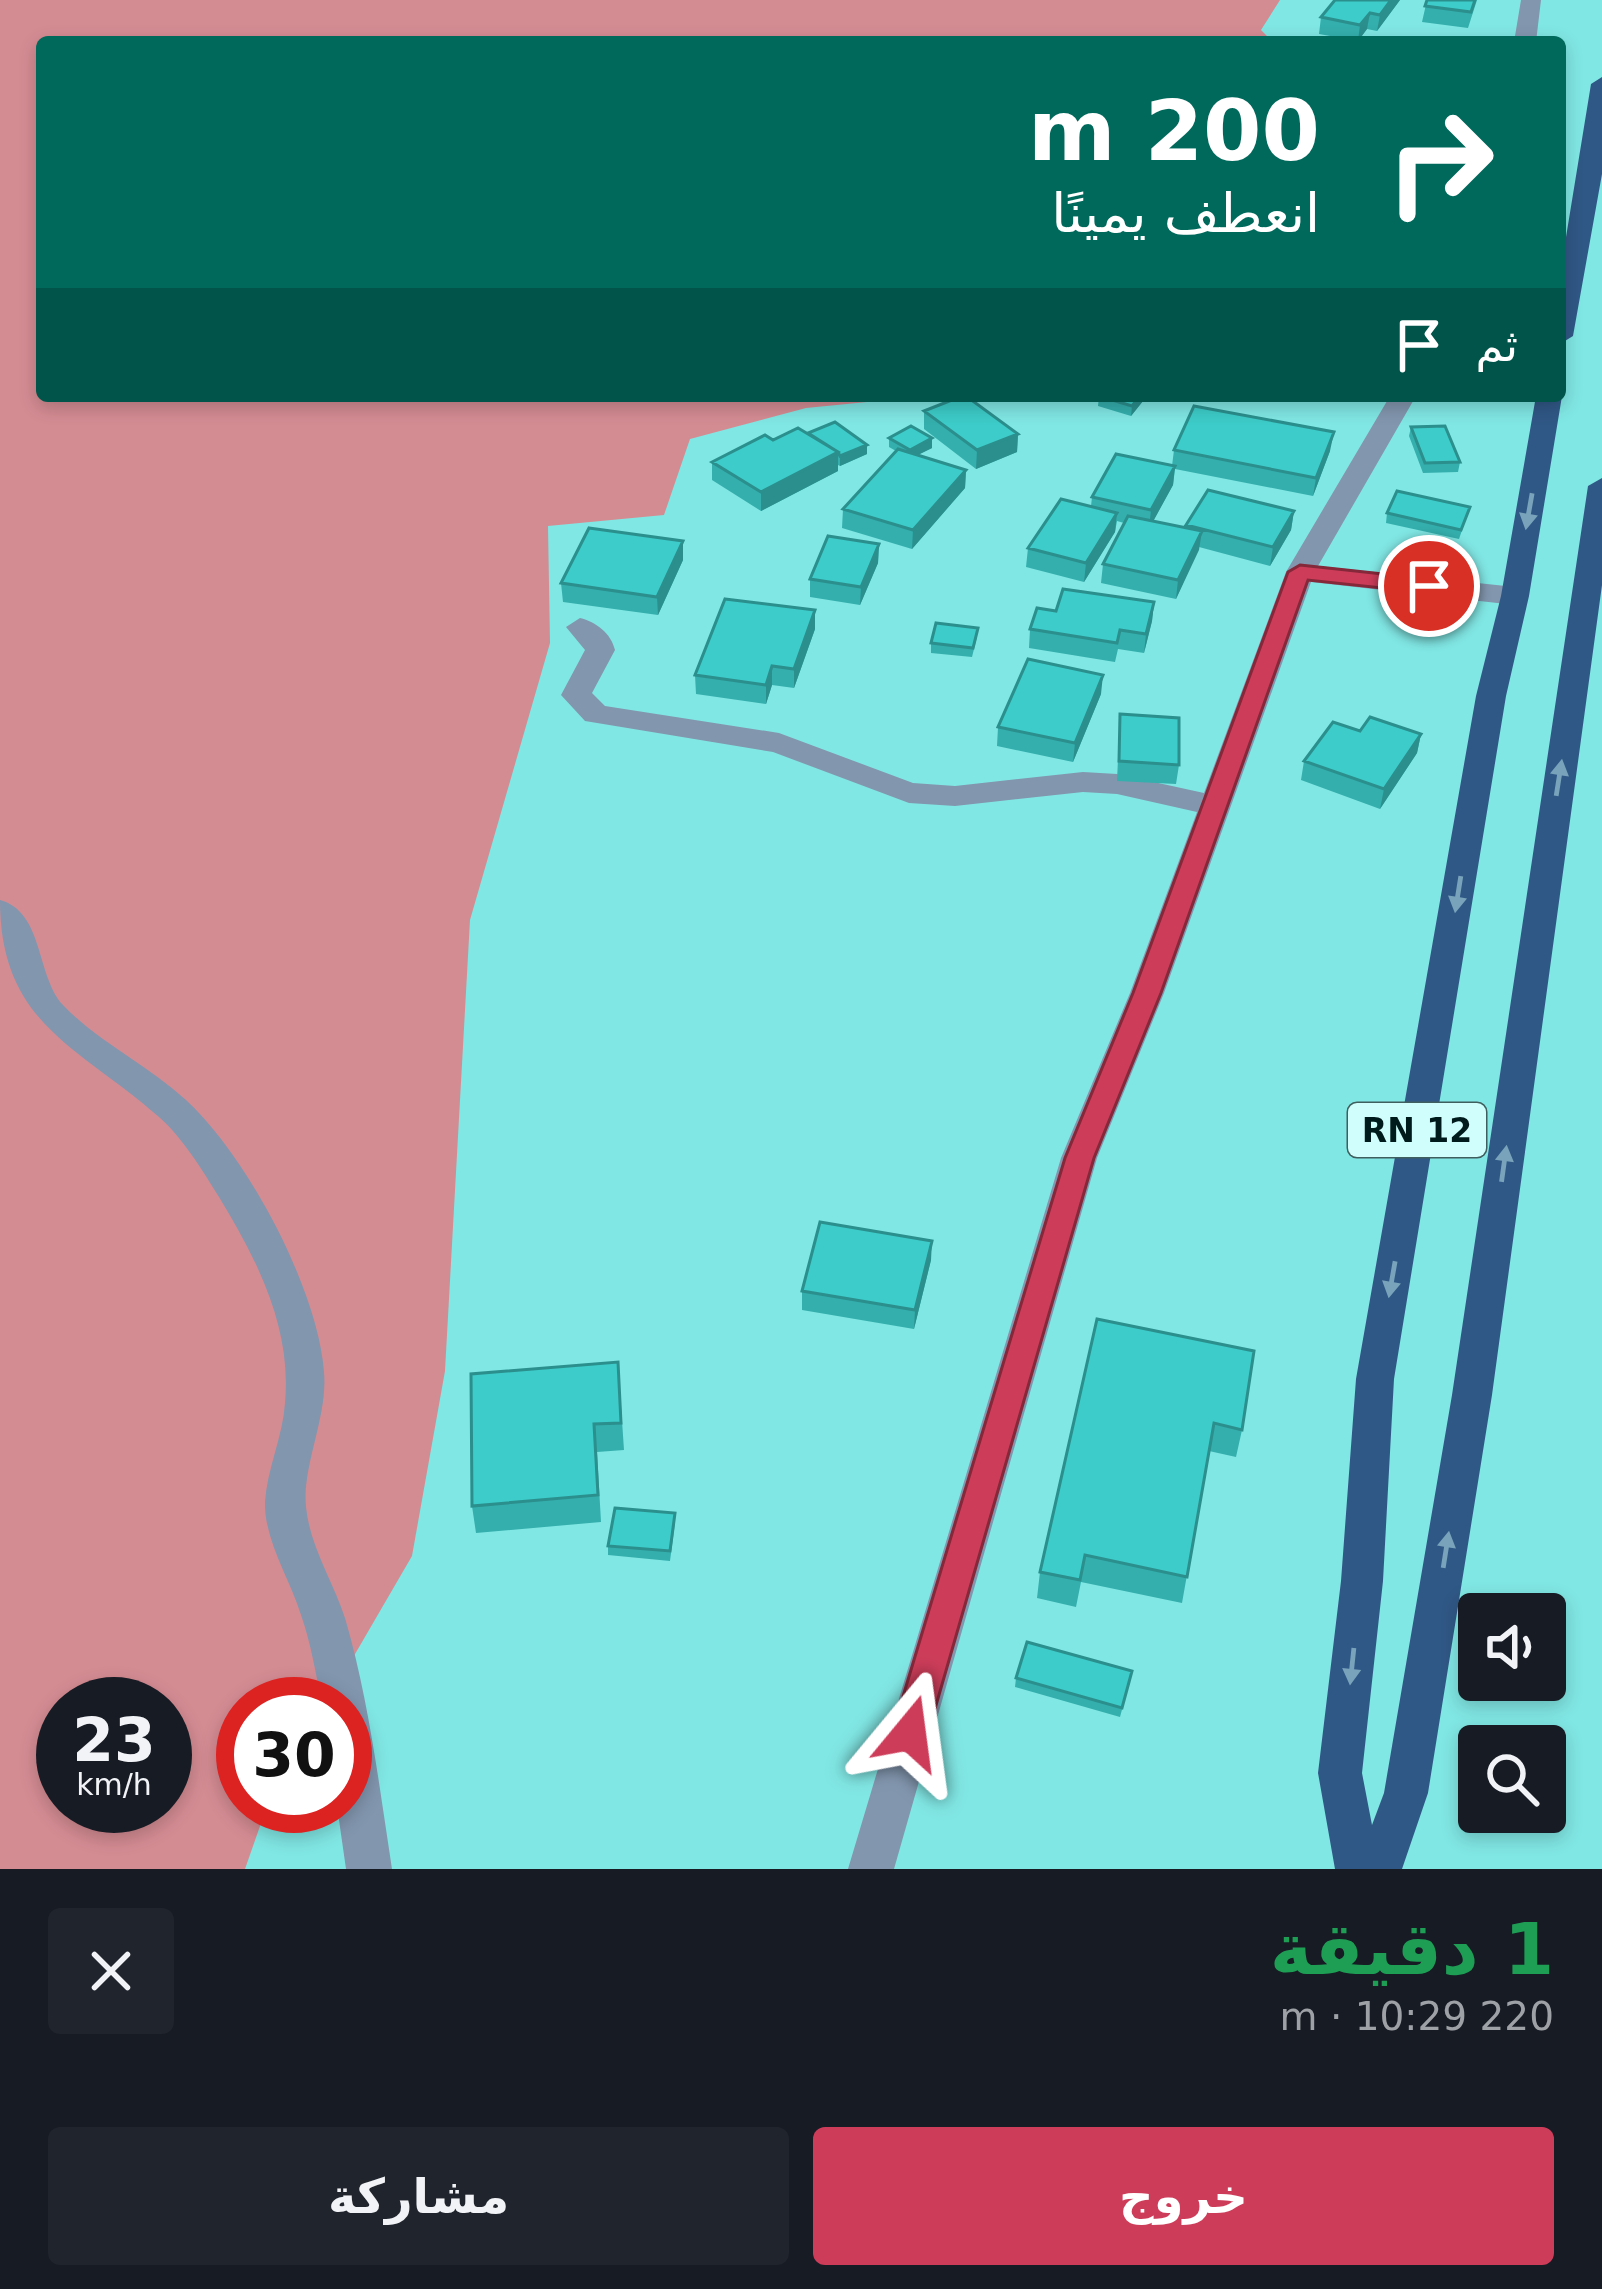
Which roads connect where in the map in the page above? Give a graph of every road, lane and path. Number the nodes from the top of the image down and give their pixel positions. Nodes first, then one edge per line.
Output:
1 (1531, 0) edge
2 (1526, 36) edge
3 (1602, 84) edge
4 (1566, 306) edge
5 (1399, 402) edge
6 (1549, 402) edge
7 (1602, 486) edge
8 (1300, 572) junction
9 (1515, 596) junction
10 (580, 627) dead end
11 (1212, 805) junction
12 (0, 910) edge
13 (338, 1677) edge
14 (364, 1833) edge
15 (369, 1869) edge
16 (871, 1869) edge
17 (1358, 1869) edge
18 (1379, 1869) edge

1 - 2 street
3 - 4 highway
5 - 8 street
6 -> 9 highway, RN 12
18 -> 7 highway, RN 12
8 - 9 street
8 - 11 street
9 -> 17 highway, RN 12
10 - 11 street
11 - 16 street
12 - 13 street
14 - 15 street

